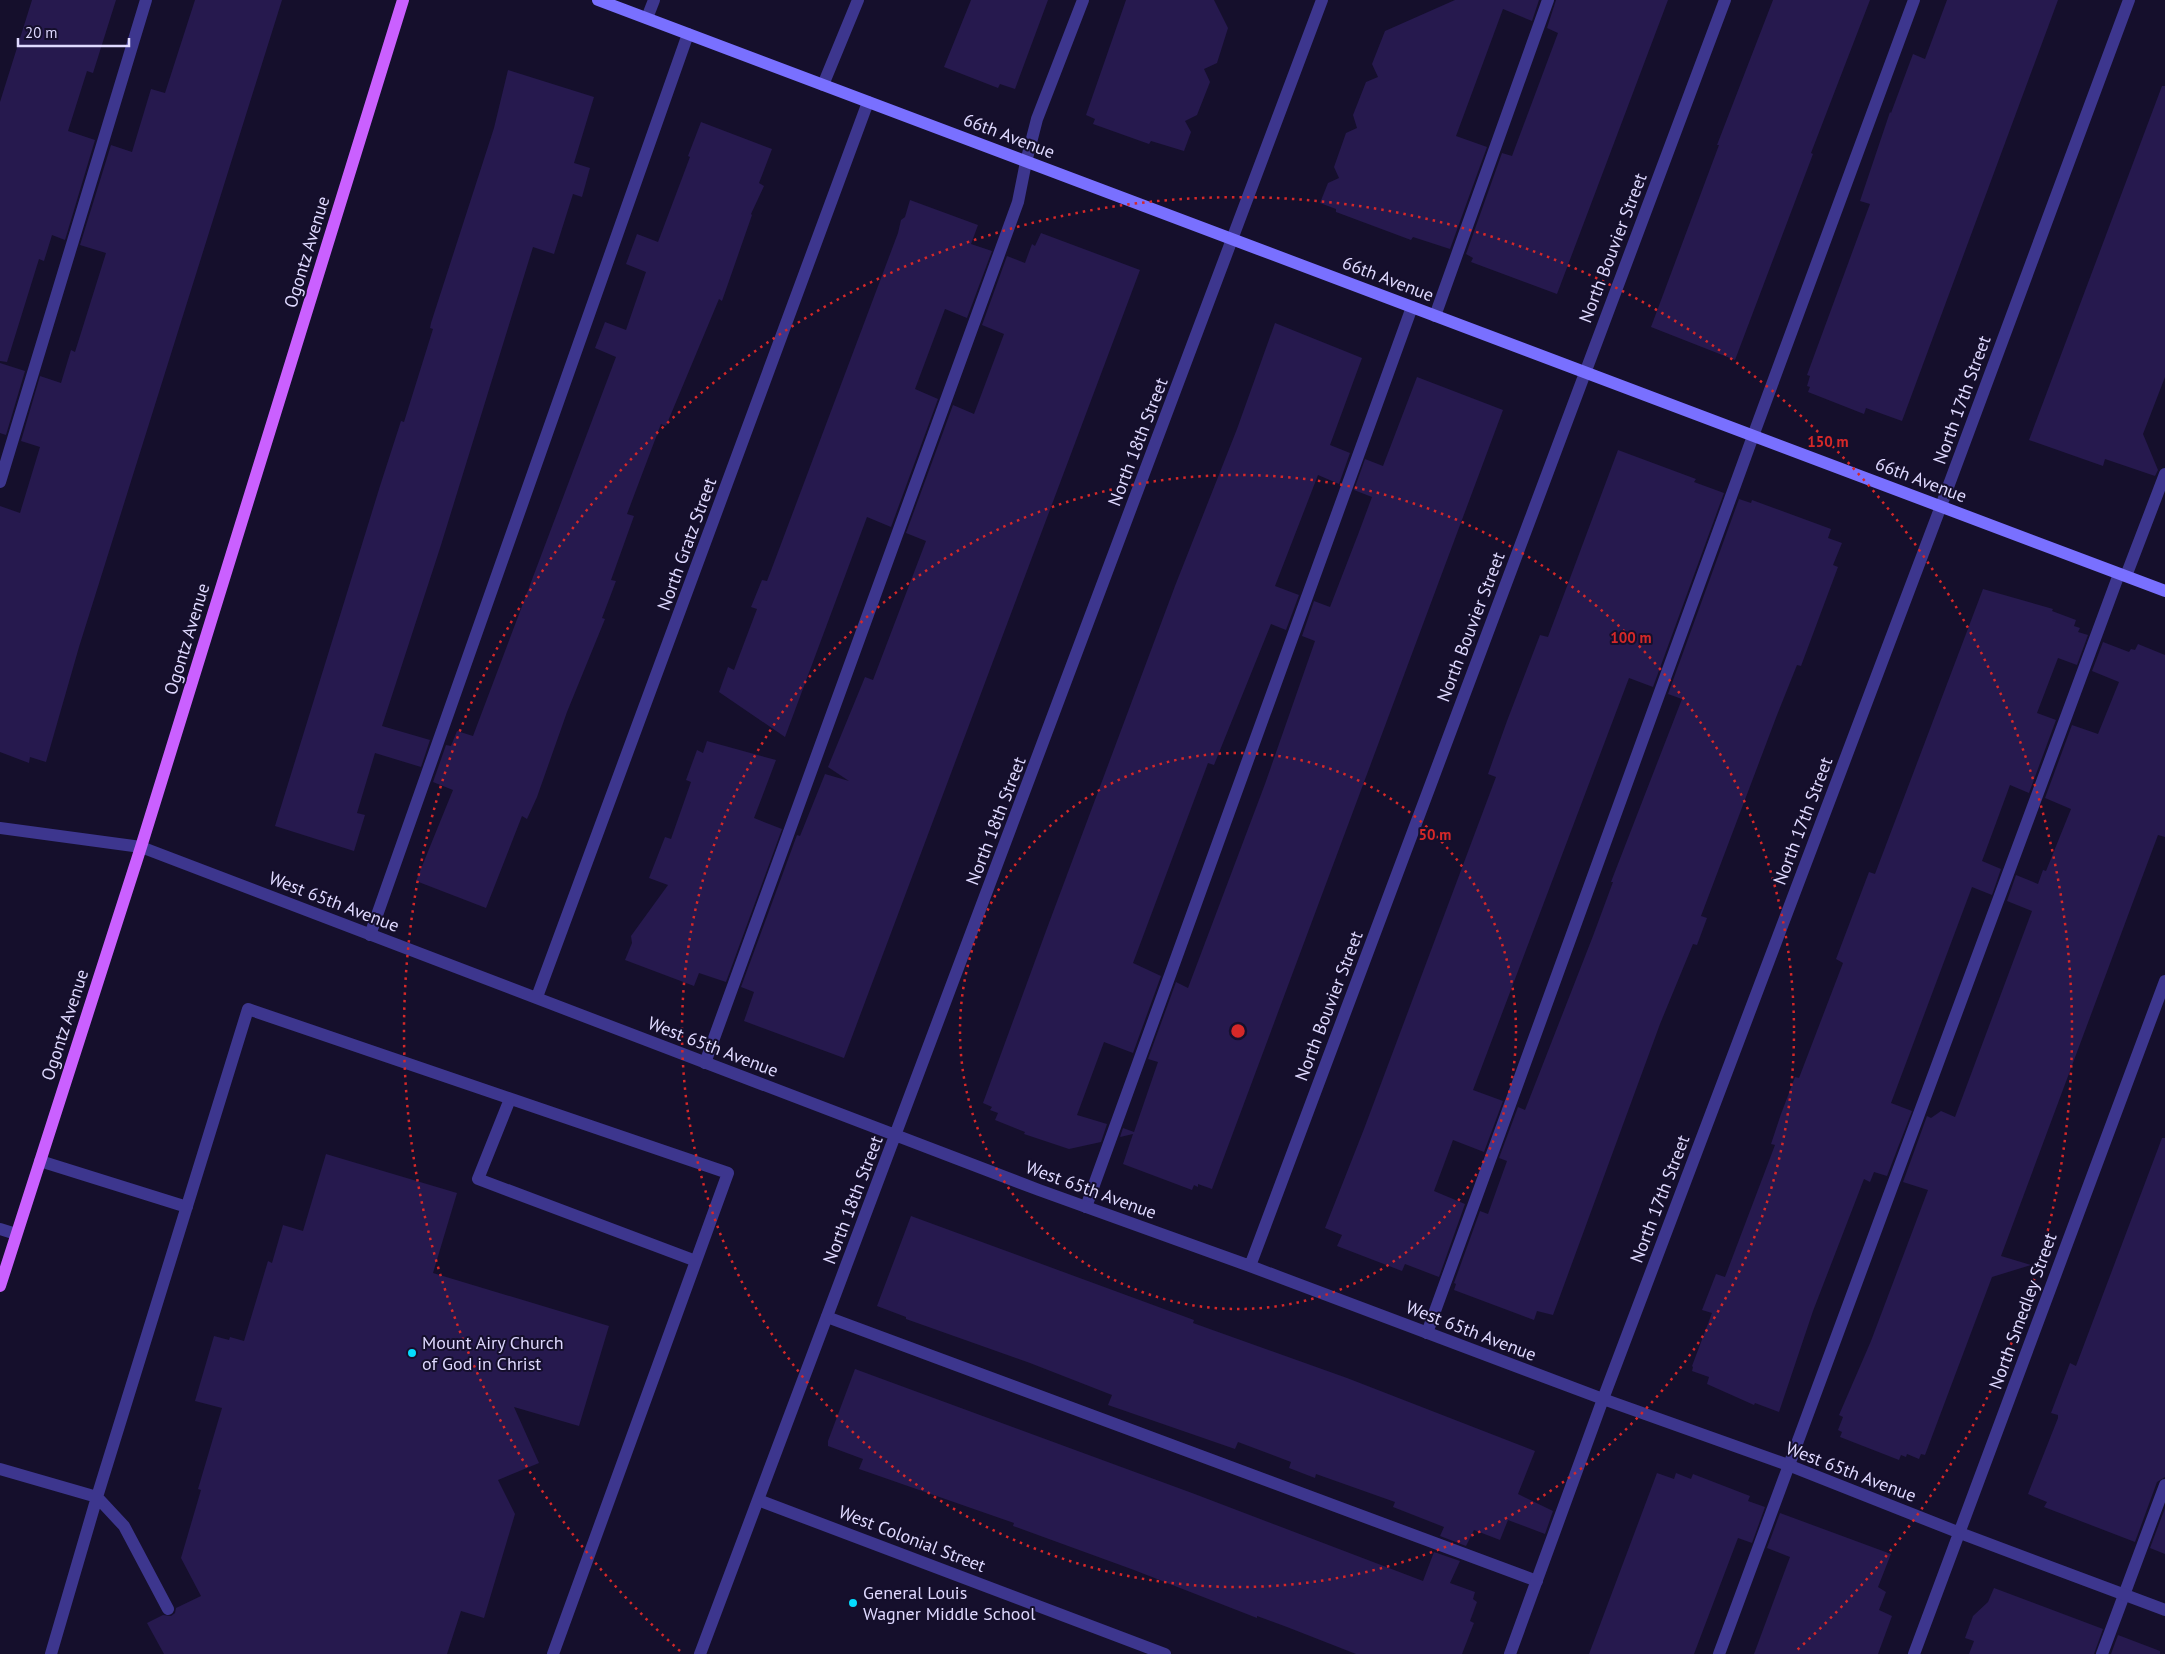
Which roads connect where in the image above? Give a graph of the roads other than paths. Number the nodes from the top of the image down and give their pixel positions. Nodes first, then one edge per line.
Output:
1 (146, 0) edge
2 (403, 0) edge
3 (598, 0) edge
4 (654, 0) edge
5 (858, 0) edge
6 (1083, 0) edge
7 (1322, 0) edge
8 (1548, 0) edge
9 (1725, 0) edge
10 (1914, 0) edge
11 (2129, 0) edge
12 (647, 18) junction
13 (688, 34) junction
14 (823, 85) junction
15 (868, 102) junction
16 (1026, 162) junction
17 (1233, 240) junction
18 (1412, 307) junction
19 (1435, 316) junction
20 (1585, 372) junction
21 (1753, 436) junction
22 (2165, 474) edge
23 (0, 482) edge
24 (1941, 506) junction
25 (2123, 575) junction
26 (2165, 591) edge
27 (0, 828) edge
28 (141, 847) junction
29 (370, 935) junction
30 (2165, 981) edge
31 (537, 998) junction
32 (705, 1063) junction
33 (510, 1098) junction
34 (897, 1135) junction
35 (40, 1161) junction
36 (187, 1207) junction
37 (1086, 1207) junction
38 (0, 1229) edge
39 (16, 1234) junction
40 (696, 1261) junction
41 (1250, 1266) junction
42 (0, 1286) edge
43 (828, 1317) junction
44 (1427, 1333) junction
45 (1603, 1399) junction
46 (1788, 1465) junction
47 (0, 1469) edge
48 (2165, 1485) edge
49 (97, 1497) junction
50 (758, 1500) junction
51 (1960, 1533) junction
52 (1537, 1581) junction
53 (2124, 1595) junction
54 (168, 1609) dead end
55 (2165, 1610) edge
56 (50, 1654) edge
57 (553, 1654) edge
58 (700, 1654) edge
59 (1165, 1654) edge
60 (1510, 1654) edge
61 (1719, 1654) edge
62 (1914, 1654) edge
63 (2102, 1654) edge

1 - 23 street
2 - 28 main road, Ogontz Avenue
3 - 12 street, 66th Avenue
4 - 12 street
5 - 14 street
6 - 16 street
7 - 17 street, North 18th Street
8 - 19 street
9 - 20 street, North Bouvier Street
10 - 21 street
11 - 24 street, North 17th Street
12 - 13 street, 66th Avenue
13 - 14 street, 66th Avenue
13 - 29 street
14 - 15 street, 66th Avenue
15 - 16 street, 66th Avenue
15 - 31 street, North Gratz Street
16 - 17 street, 66th Avenue
16 - 32 street
17 - 18 street, 66th Avenue
17 - 34 street, North 18th Street
18 - 19 street, 66th Avenue
18 - 37 street
19 - 20 street, 66th Avenue
20 - 21 street, 66th Avenue
20 - 41 street, North Bouvier Street
21 - 24 street, 66th Avenue
21 - 44 street
22 - 25 street
24 - 25 street, 66th Avenue
24 - 45 street, North 17th Street
25 - 26 street, 66th Avenue
25 - 46 street
27 - 28 street, West 65th Avenue
28 - 29 street, West 65th Avenue
28 - 35 main road, Ogontz Avenue
29 - 31 street, West 65th Avenue
30 - 51 street, North Smedley Street
31 - 32 street, West 65th Avenue
32 - 34 street, West 65th Avenue
33 - 36 street
33 - 40 street
33 - 40 street
34 - 37 street, West 65th Avenue
34 - 43 street, North 18th Street
35 - 36 street
35 - 39 main road, Ogontz Avenue
36 - 49 street
37 - 41 street, West 65th Avenue
38 - 39 street
39 - 42 main road, Ogontz Avenue
40 - 57 street
41 - 44 street, West 65th Avenue
43 - 50 street, North 18th Street
43 - 52 street
44 - 45 street, West 65th Avenue
45 - 46 street, West 65th Avenue
45 - 52 street, North 17th Street
46 - 51 street, West 65th Avenue
46 - 61 street
47 - 49 street
48 - 53 street
49 - 54 street
49 - 56 street
50 - 58 street, North 18th Street
50 - 59 street, West Colonial Street
51 - 53 street, West 65th Avenue
51 - 62 street, North Smedley Street
52 - 60 street, North 17th Street
53 - 55 street, West 65th Avenue
53 - 63 street

